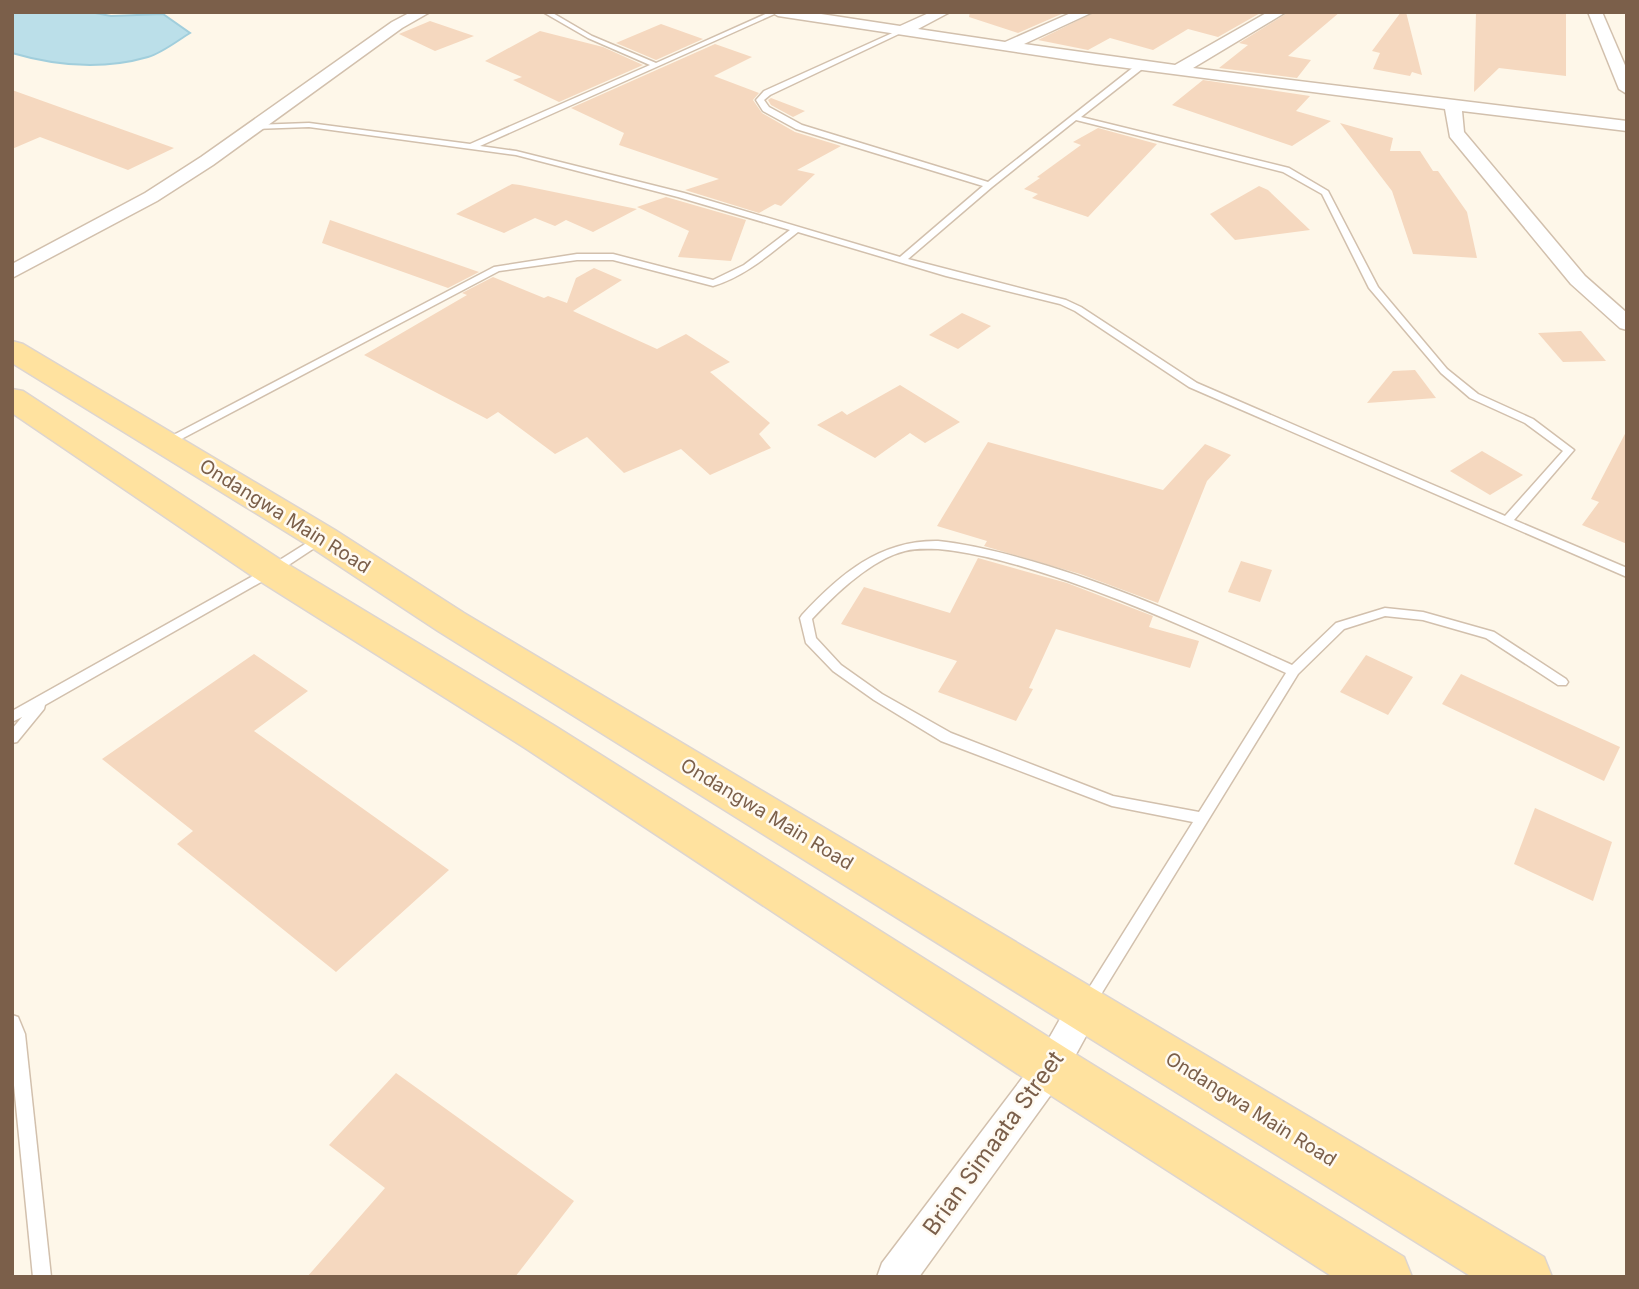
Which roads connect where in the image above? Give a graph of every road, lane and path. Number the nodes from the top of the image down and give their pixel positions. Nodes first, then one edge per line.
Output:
1 (423, 12) edge
2 (546, 12) edge
3 (777, 12) edge
4 (943, 12) edge
5 (1086, 12) edge
6 (1279, 12) edge
7 (1595, 12) edge
8 (901, 31) junction
9 (1006, 47) junction
10 (1143, 64) junction
11 (655, 65) junction
12 (1180, 69) junction
13 (1627, 89) edge
14 (1453, 106) junction
15 (1077, 118) junction
16 (1627, 126) edge
17 (251, 127) junction
18 (473, 146) junction
19 (989, 185) junction
20 (798, 228) junction
21 (902, 260) junction
22 (12, 272) edge
23 (1627, 324) edge
24 (12, 350) edge
25 (15, 402) edge
26 (166, 443) junction
27 (1507, 521) junction
28 (322, 538) junction
29 (271, 571) junction
30 (1627, 573) edge
31 (1294, 671) junction
32 (1562, 682) dead end
33 (44, 700) junction
34 (12, 717) edge
35 (12, 738) edge
36 (1202, 818) junction
37 (1085, 1007) junction
38 (12, 1022) edge
39 (1051, 1067) junction
40 (42, 1277) edge
41 (896, 1277) edge
42 (1384, 1277) edge
43 (1524, 1277) edge

1 - 17 street
2 - 11 lane
3 - 8 street
3 - 11 lane
4 - 8 street
5 - 9 street
6 - 12 street
7 - 13 street
8 - 9 street
8 - 19 lane
9 - 10 street
10 - 12 street
10 - 15 lane
11 - 18 lane
12 - 14 street
14 - 16 street
14 - 23 street
15 - 19 lane
15 - 27 lane
17 - 18 lane
17 - 22 street
18 - 20 lane
19 - 21 lane
20 - 21 lane
20 - 26 lane
21 - 27 lane
24 - 26 main road, Ondangwa Main Road
25 - 29 main road
26 - 28 main road, Ondangwa Main Road
27 - 30 lane
28 - 29 lane
28 - 37 main road, Ondangwa Main Road
29 - 33 lane
29 - 39 main road
31 - 32 lane
31 - 36 lane
31 - 36 lane
33 - 34 lane
33 - 35 lane
36 - 37 lane
37 - 39 street, Brian Simaata Street
37 - 43 main road, Ondangwa Main Road
38 - 40 lane
39 - 41 street, Brian Simaata Street
39 - 42 main road

